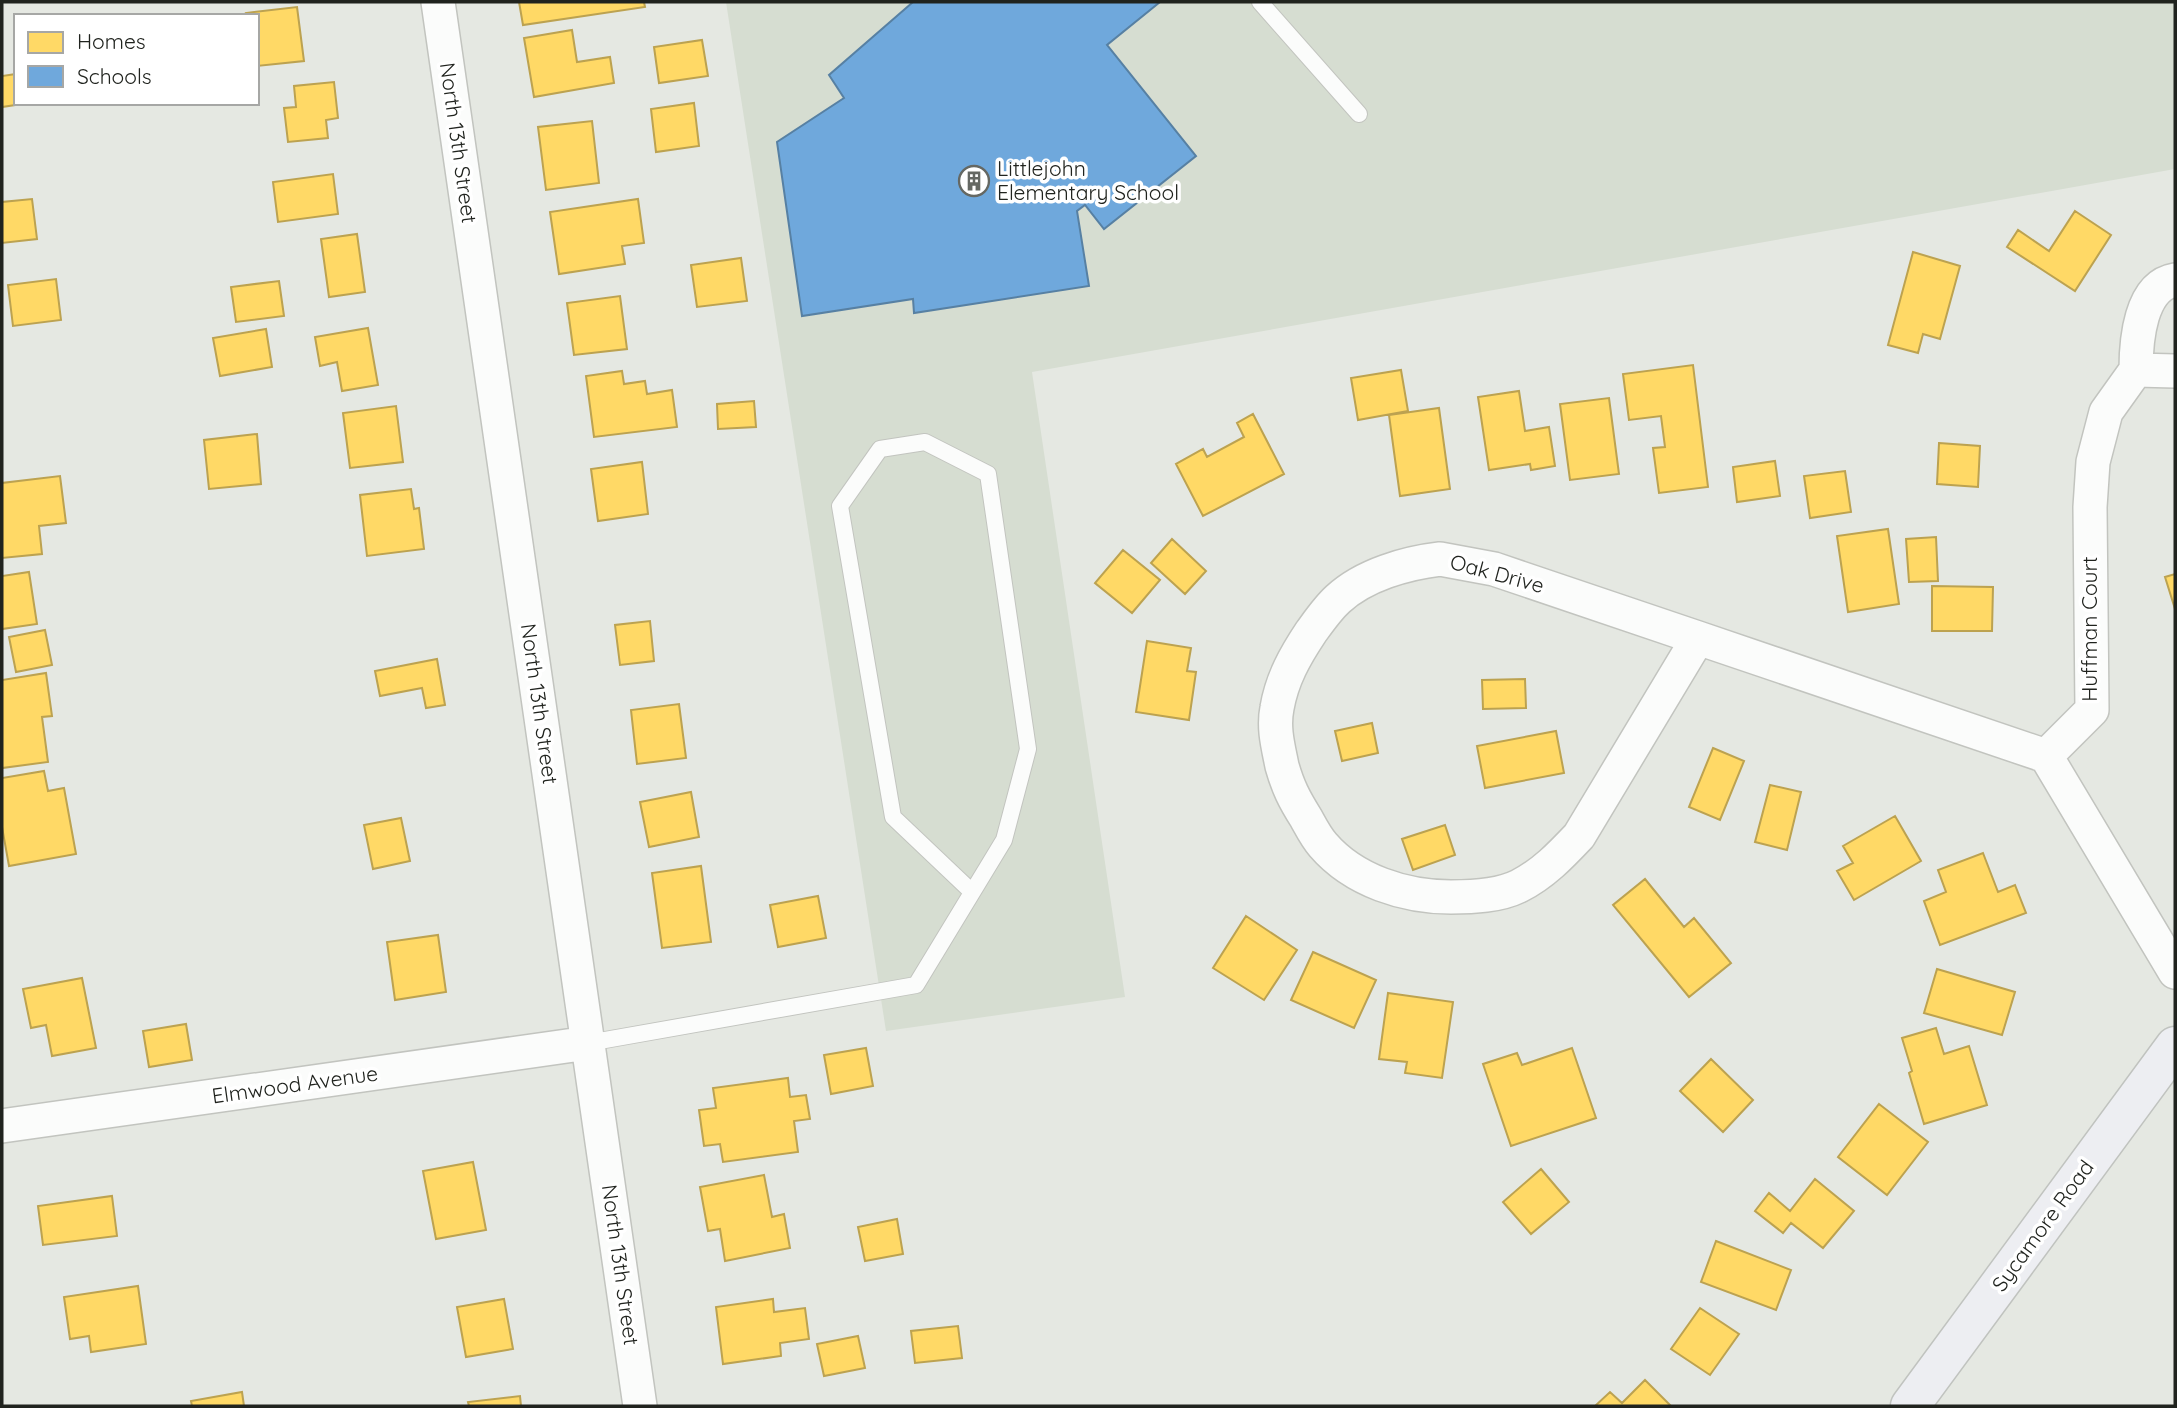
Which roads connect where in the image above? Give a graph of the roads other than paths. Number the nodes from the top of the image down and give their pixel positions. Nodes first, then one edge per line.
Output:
1 (438, 2) edge
2 (1260, 2) edge
3 (1359, 114) dead end
4 (2175, 280) edge
5 (2136, 370) junction
6 (2175, 371) edge
7 (1698, 638) junction
8 (2046, 756) junction
9 (972, 892) junction
10 (2175, 972) edge
11 (588, 1043) junction
12 (2175, 1046) edge
13 (2, 1126) edge
14 (640, 1406) edge
15 (1910, 1406) edge

1 - 11 street, North 13th Street
2 - 3 lane
4 - 5 street
5 - 6 street
5 - 8 street, Huffman Court
7 - 7 street, Oak Drive
7 - 8 street, Oak Drive
8 - 10 street
9 - 9 lane
9 - 11 lane
11 - 13 street, Elmwood Avenue
11 - 14 street, North 13th Street
12 - 15 main road, Sycamore Road

